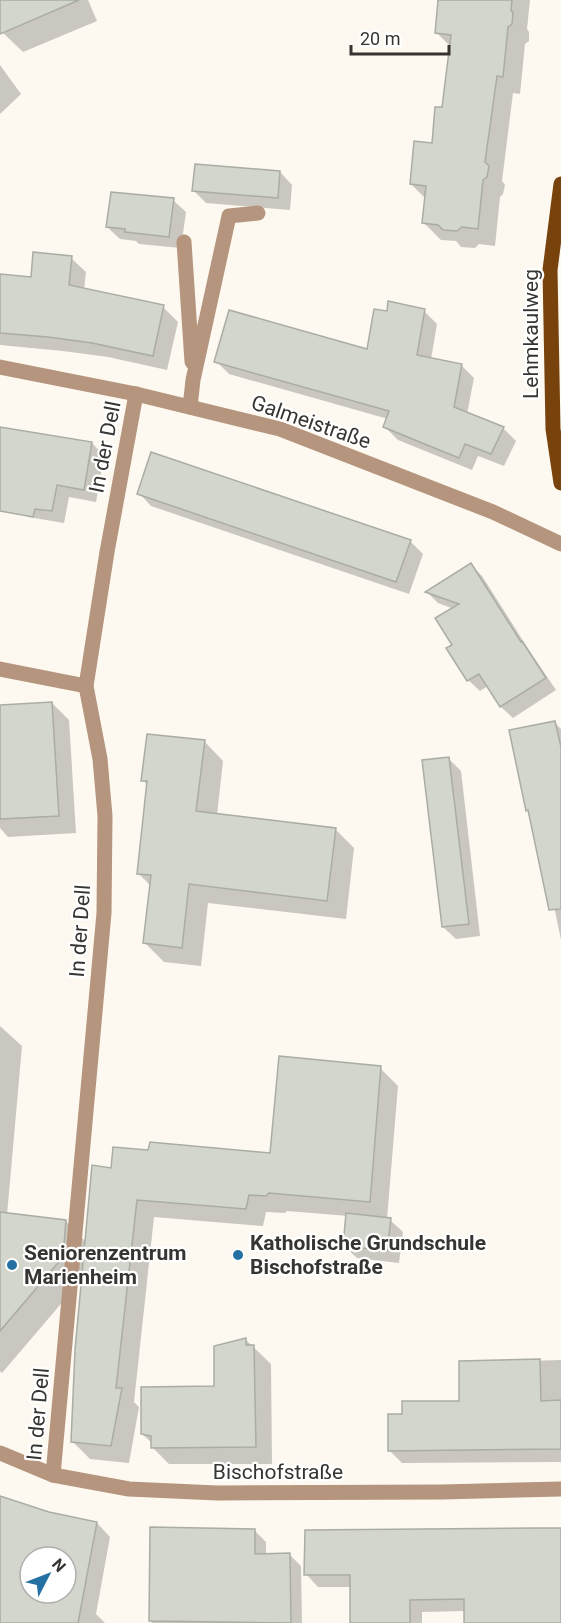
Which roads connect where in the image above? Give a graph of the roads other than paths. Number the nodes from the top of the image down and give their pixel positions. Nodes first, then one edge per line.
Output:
1 (561, 184) edge
2 (258, 213) dead end
3 (184, 243) dead end
4 (0, 367) edge
5 (193, 380) junction
6 (136, 394) junction
7 (190, 407) junction
8 (561, 483) edge
9 (561, 544) edge
10 (0, 669) edge
11 (86, 686) junction
12 (0, 1454) edge
13 (53, 1475) junction
14 (561, 1489) edge

1 - 8 main road, Lehmkaulweg
2 - 5 street
3 - 5 street
4 - 6 street, Galmeistraße
5 - 7 street
6 - 7 street, Galmeistraße
6 - 11 street, In der Dell
7 - 9 street, Galmeistraße
10 - 11 street
11 - 13 street, In der Dell
12 - 13 street, Bischofstraße
13 - 14 street, Bischofstraße

